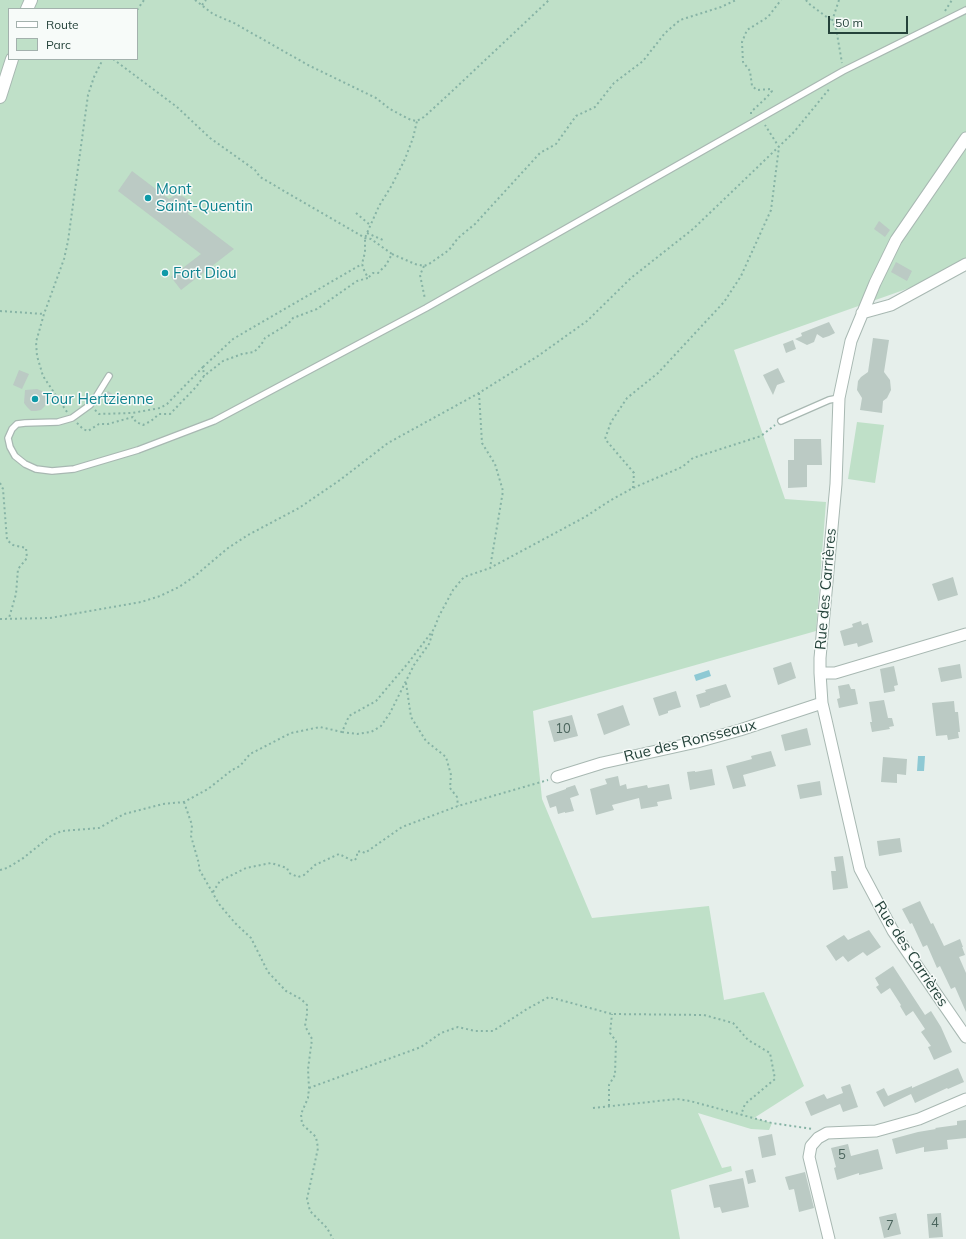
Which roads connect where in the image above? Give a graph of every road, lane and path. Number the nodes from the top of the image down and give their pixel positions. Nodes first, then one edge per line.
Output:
1 (144, 0) edge
2 (194, 0) edge
3 (206, 0) edge
4 (549, 0) edge
5 (736, 0) edge
6 (781, 0) edge
7 (806, 0) edge
8 (839, 0) edge
9 (202, 5) junction
10 (138, 9) edge
11 (966, 10) edge
12 (832, 21) junction
13 (12, 60) edge
14 (102, 60) edge
15 (114, 60) edge
16 (843, 71) junction
17 (0, 97) edge
18 (759, 120) junction
19 (417, 121) junction
20 (966, 138) edge
21 (779, 147) junction
22 (356, 213) dead end
23 (370, 225) junction
24 (367, 233) junction
25 (365, 238) junction
26 (383, 240) dead end
27 (392, 254) junction
28 (362, 264) junction
29 (966, 264) edge
30 (424, 266) junction
31 (368, 278) junction
32 (426, 308) junction
33 (0, 311) edge
34 (862, 313) junction
35 (44, 314) junction
36 (203, 367) junction
37 (109, 376) dead end
38 (204, 376) junction
39 (479, 393) junction
40 (839, 398) junction
41 (90, 406) junction
42 (132, 414) junction
43 (133, 416) junction
44 (72, 418) junction
45 (781, 421) joint
46 (0, 483) edge
47 (633, 488) junction
48 (490, 568) junction
49 (0, 618) edge
50 (9, 618) junction
51 (434, 629) junction
52 (966, 634) edge
53 (820, 673) junction
54 (405, 682) junction
55 (822, 703) junction
56 (342, 732) junction
57 (557, 777) joint
58 (184, 802) junction
59 (458, 806) junction
60 (0, 870) edge
61 (213, 892) junction
62 (612, 1014) junction
63 (966, 1037) edge
64 (309, 1088) junction
65 (966, 1099) edge
66 (609, 1106) junction
67 (593, 1108) dead end
68 (741, 1115) junction
69 (812, 1129) dead end
70 (333, 1239) edge
71 (829, 1239) edge

1 - 10 path
2 - 9 path
3 - 9 path
4 - 19 path
5 - 30 path
6 - 18 path
7 - 12 path
8 - 12 path
9 - 19 path
11 - 16 lane
12 - 16 path
13 - 17 street
14 - 35 path
15 - 25 path
16 - 18 lane
16 - 21 path
18 - 21 path
18 - 32 lane
19 - 23 path
20 - 34 street, Rue des Carrières
21 - 39 path
21 - 47 path
22 - 23 path
23 - 24 path
24 - 25 path
24 - 26 path
25 - 27 path
25 - 28 path
27 - 30 path
27 - 31 path
28 - 31 path
28 - 36 path
29 - 34 street
30 - 32 path
31 - 38 path
32 - 44 lane
33 - 35 path
34 - 40 street, Rue des Carrières
35 - 44 path
36 - 38 path
36 - 42 path
37 - 41 lane
38 - 43 path
39 - 48 path
39 - 50 path
40 - 45 lane
40 - 53 street, Rue des Carrières
41 - 42 path
41 - 44 lane
42 - 43 path
43 - 44 path
45 - 47 path
46 - 50 path
47 - 48 path
48 - 51 path
49 - 50 path
51 - 54 path
51 - 56 path
52 - 53 street
53 - 55 street, Rue des Carrières
54 - 56 path
54 - 59 path
55 - 57 street, Rue des Ronsseaux
55 - 63 street, Rue des Carrières
56 - 58 path
57 - 59 path
58 - 60 path
58 - 61 path
59 - 61 path
61 - 64 path
62 - 64 path
62 - 66 path
62 - 68 path
64 - 70 path
65 - 71 street
66 - 67 path
66 - 68 path
68 - 69 path

